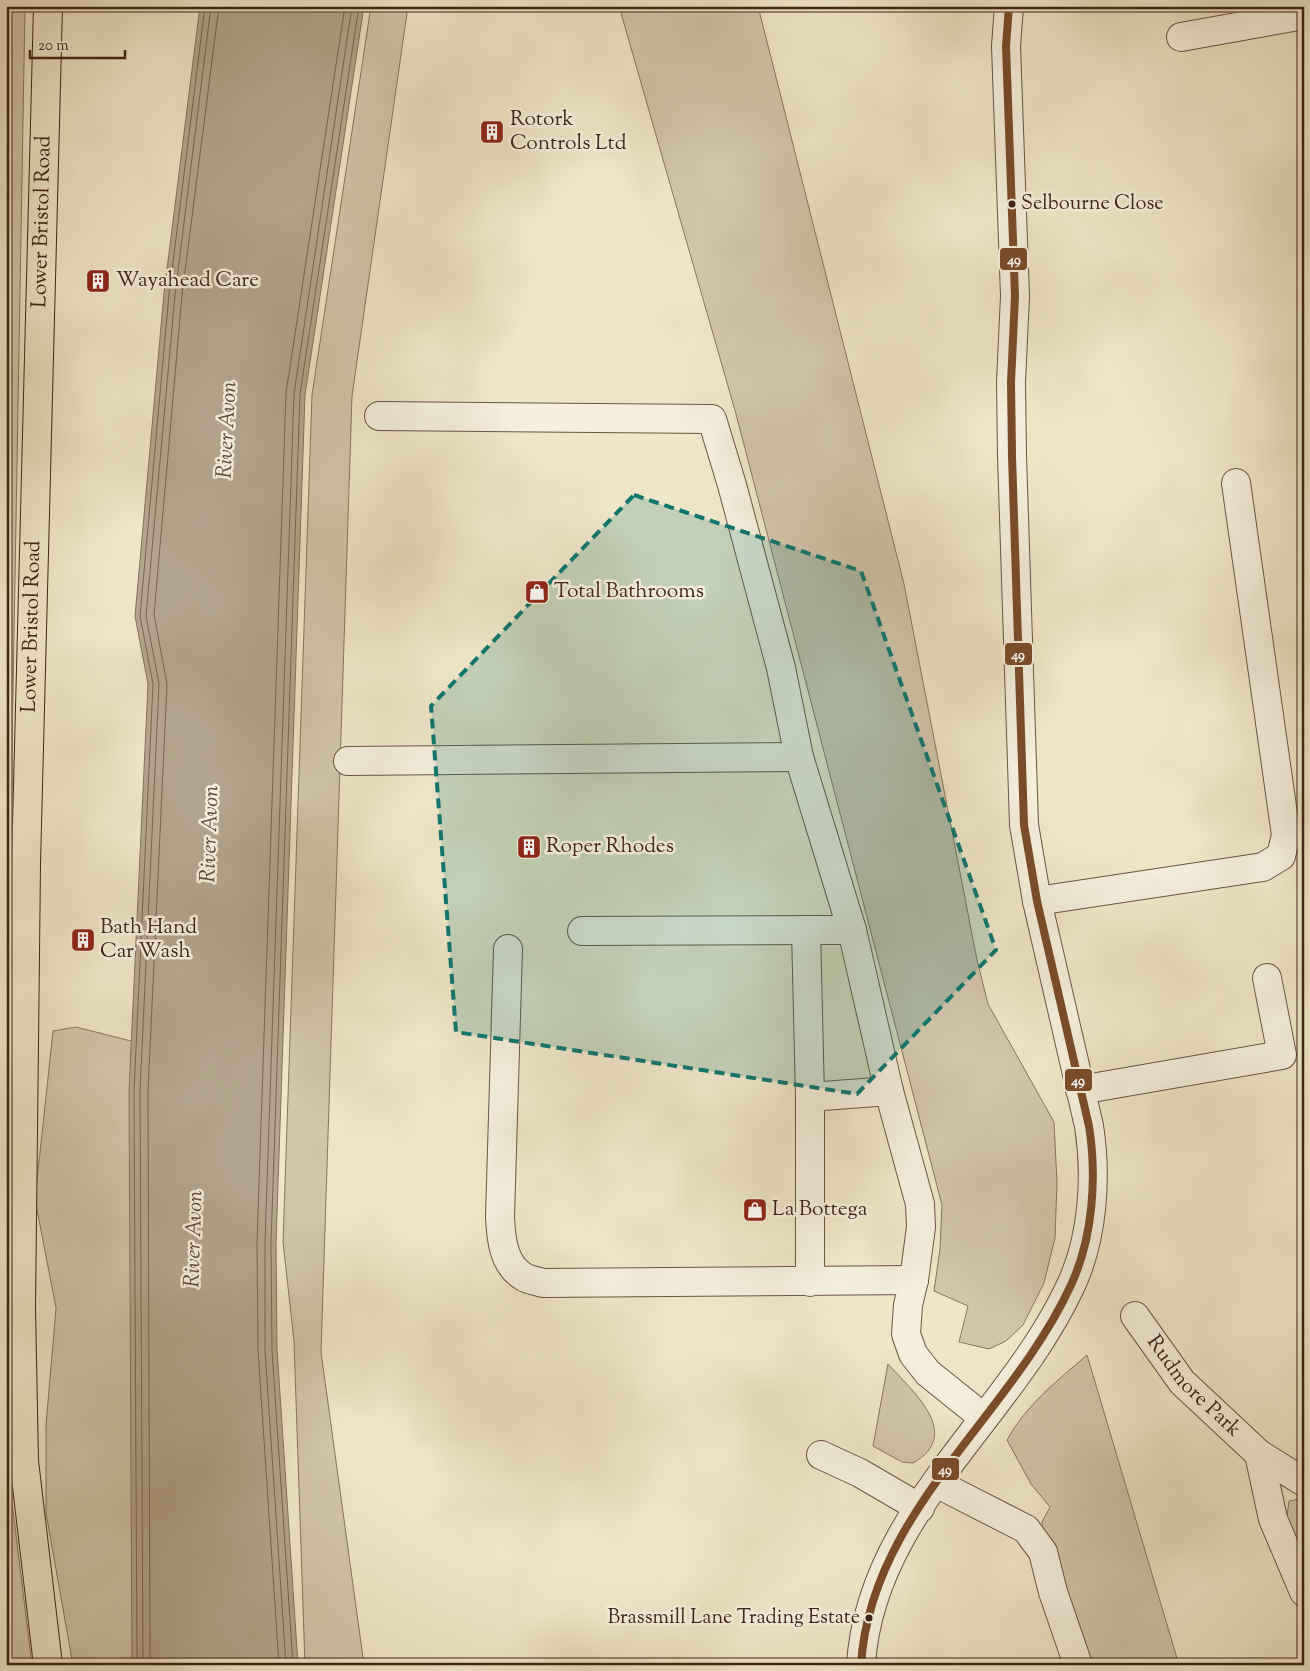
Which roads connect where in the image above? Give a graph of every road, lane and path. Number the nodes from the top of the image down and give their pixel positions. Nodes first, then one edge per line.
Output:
1 (48, 6) edge
2 (1009, 6) edge
3 (1304, 15) edge
4 (1181, 37) dead end
5 (379, 416) dead end
6 (1236, 484) dead end
7 (799, 757) junction
8 (348, 761) dead end
9 (1037, 902) junction
10 (806, 930) junction
11 (852, 930) junction
12 (582, 931) dead end
13 (508, 949) dead end
14 (1266, 978) dead end
15 (1080, 1090) junction
16 (889, 1091) junction
17 (810, 1097) junction
18 (914, 1280) junction
19 (810, 1282) junction
20 (1135, 1316) dead end
21 (984, 1418) junction
22 (1258, 1454) junction
23 (821, 1455) dead end
24 (1304, 1482) edge
25 (936, 1483) junction
26 (920, 1508) junction
27 (1304, 1592) edge
28 (48, 1665) edge
29 (861, 1665) edge
30 (1078, 1665) edge

1 - 28 highway, Lower Bristol Road
2 - 9 street
3 - 4 street
5 - 7 street
6 - 9 street
7 - 8 street
7 - 11 street
9 - 15 street
10 - 11 street
10 - 12 street
10 - 17 street
11 - 16 street
13 - 19 street
14 - 15 street
15 - 21 street
16 - 17 street
16 - 18 street
17 - 19 street
18 - 19 street
18 - 21 street
20 - 22 street, Rudmore Park
21 - 25 street
22 - 24 street, Rudmore Park
22 - 27 street, Rudmore Park
23 - 26 street
25 - 26 street
25 - 30 street
26 - 29 street

